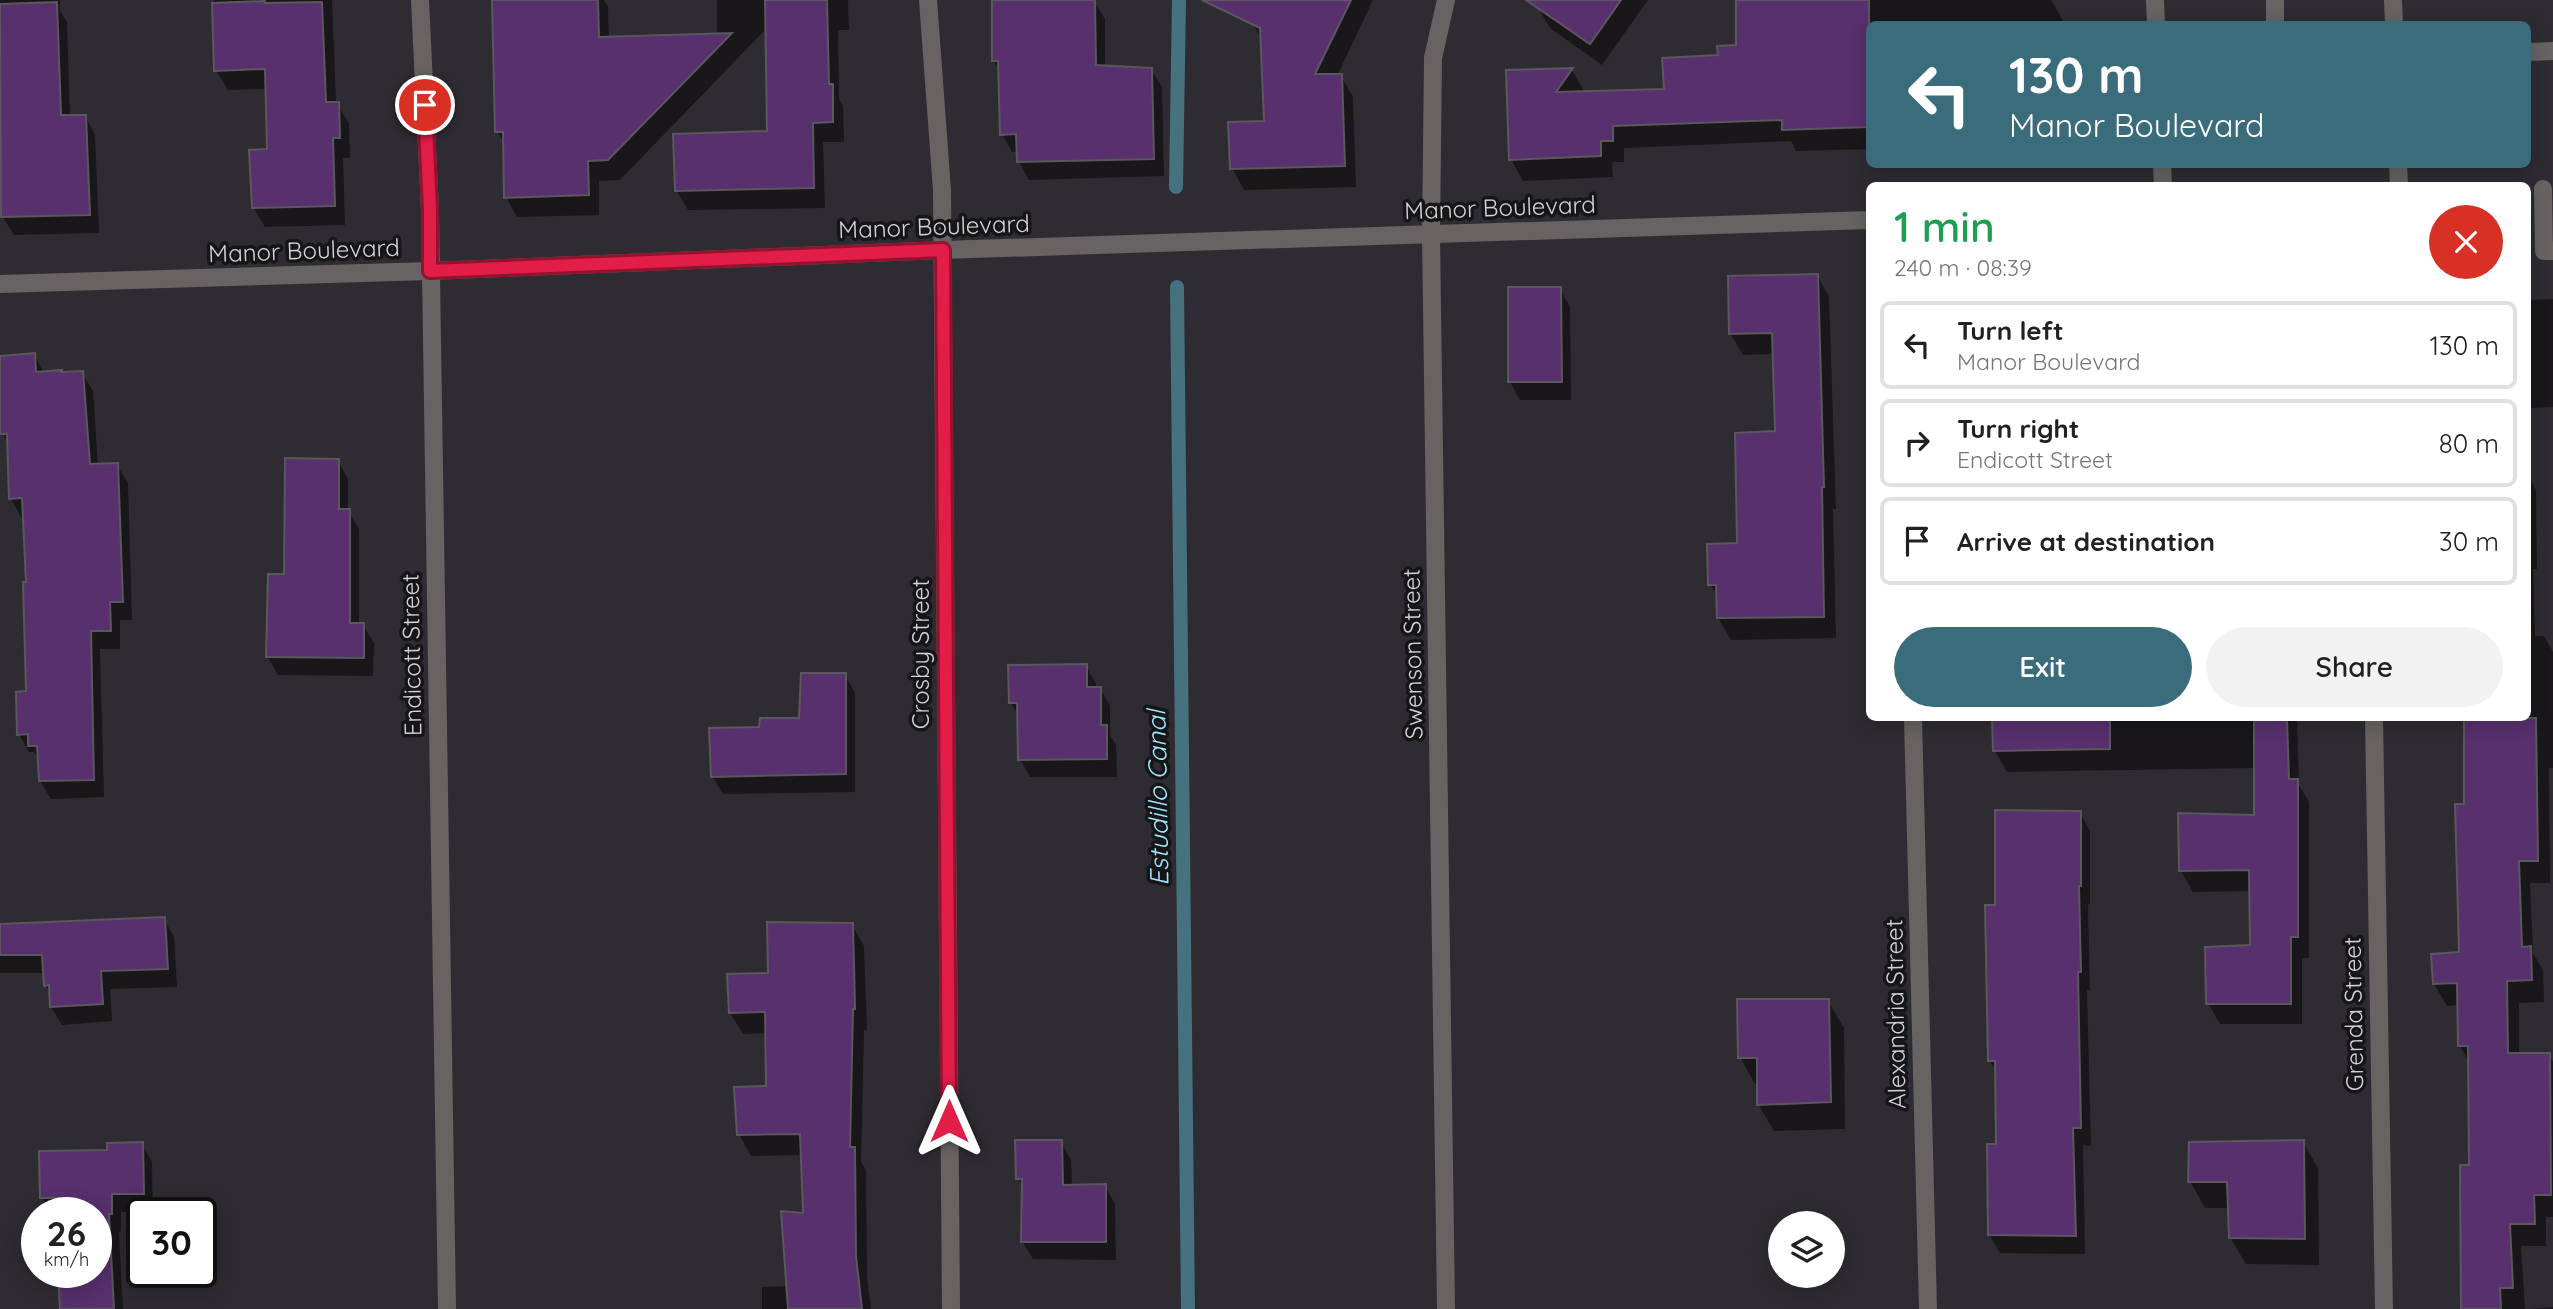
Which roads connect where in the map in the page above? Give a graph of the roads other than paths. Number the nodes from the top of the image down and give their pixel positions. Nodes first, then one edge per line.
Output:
1 (420, 0) edge
2 (928, 0) edge
3 (1446, 0) edge
4 (2155, 0) edge
5 (2275, 0) edge
6 (2393, 0) edge
7 (2156, 21) edge
8 (2275, 21) edge
9 (2394, 21) edge
10 (2553, 51) edge
11 (2531, 52) edge
12 (2541, 189) edge
13 (1866, 220) edge
14 (1432, 236) junction
15 (943, 250) junction
16 (2541, 251) edge
17 (430, 271) junction
18 (0, 284) edge
19 (1913, 721) edge
20 (2374, 721) edge
21 (447, 1309) edge
22 (951, 1309) edge
23 (1446, 1309) edge
24 (1928, 1309) edge
25 (2384, 1309) edge

1 - 17 street, Endicott Street
2 - 15 street, Crosby Street
3 - 14 street, Swenson Street
4 - 7 street
5 - 8 street
6 - 9 street
10 - 11 street
12 - 16 street
13 - 14 street, Manor Boulevard
14 - 15 street, Manor Boulevard
14 - 23 street, Swenson Street
15 - 17 street, Manor Boulevard
15 - 22 street, Crosby Street
17 - 18 street, Manor Boulevard
17 - 21 street, Endicott Street
19 - 24 street, Alexandria Street
20 - 25 street, Grenda Street

